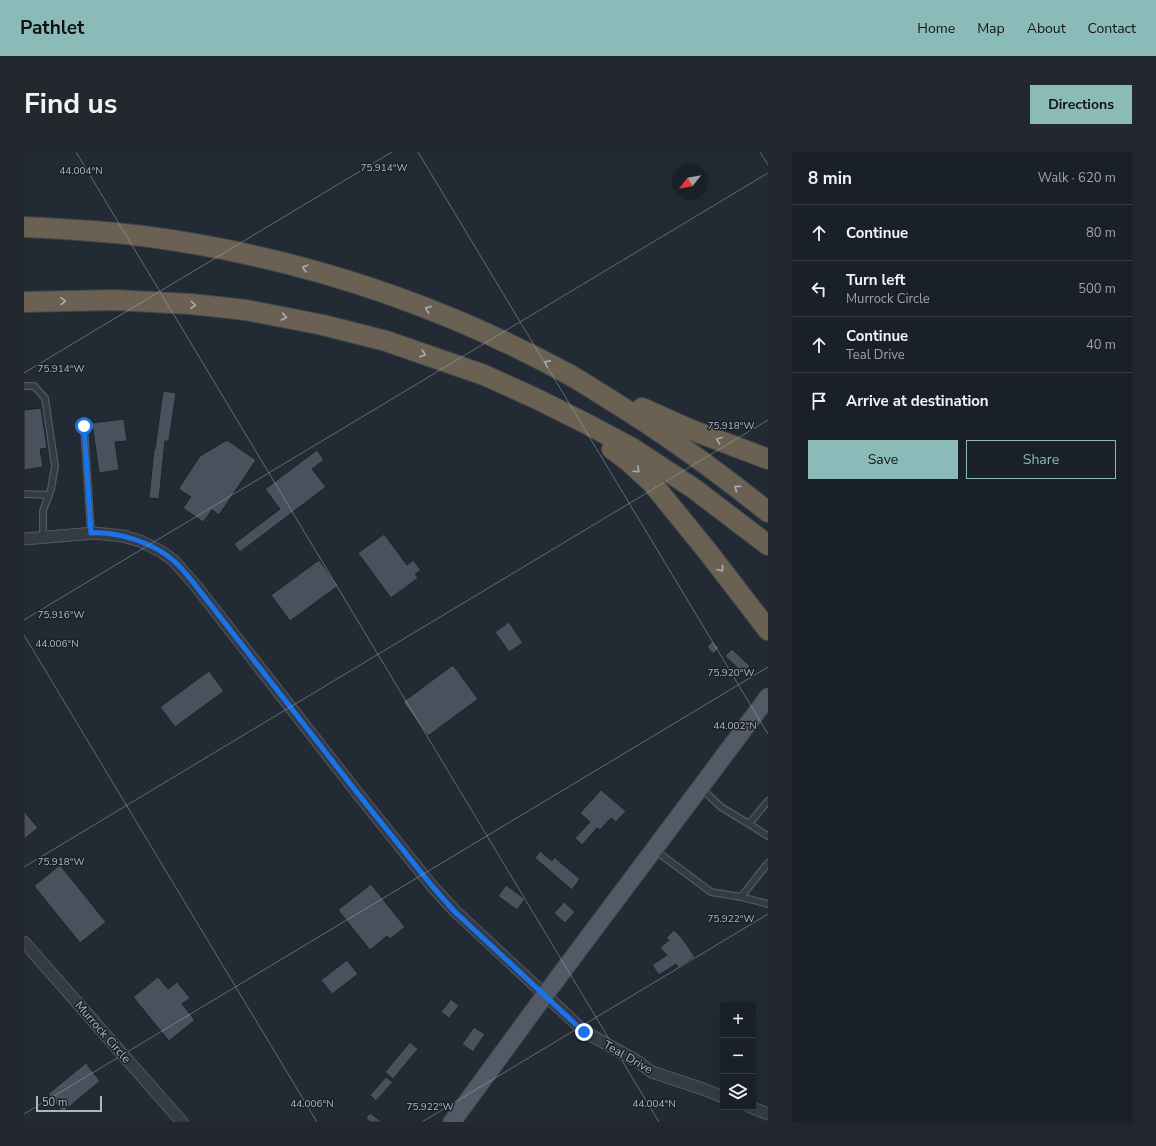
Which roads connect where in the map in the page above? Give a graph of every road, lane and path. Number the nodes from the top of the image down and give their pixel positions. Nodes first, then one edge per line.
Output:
1 (24, 227) edge
2 (24, 302) edge
3 (572, 376) junction
4 (24, 386) edge
5 (537, 399) junction
6 (84, 426) dead end
7 (768, 460) edge
8 (24, 494) edge
9 (49, 495) junction
10 (768, 512) edge
11 (91, 533) junction
12 (43, 538) junction
13 (24, 539) edge
14 (768, 546) edge
15 (768, 630) edge
16 (768, 697) edge
17 (701, 788) junction
18 (768, 800) edge
19 (749, 824) junction
20 (768, 836) edge
21 (654, 850) junction
22 (768, 863) edge
23 (741, 897) junction
24 (768, 904) edge
25 (24, 942) edge
26 (545, 995) junction
27 (720, 1095) edge
28 (756, 1109) edge
29 (768, 1114) edge
30 (182, 1122) edge
31 (452, 1122) edge

3 -> 1 highway
2 -> 5 highway
7 -> 3 highway
10 -> 3 highway
4 - 9 lane
5 - 14 highway
5 -> 15 highway
6 - 11 lane
8 - 9 lane
9 - 12 lane
11 - 12 street
11 - 26 street
12 - 13 street
16 - 17 main road
17 - 19 lane
17 - 21 main road
18 - 19 lane
19 - 20 lane
21 - 23 lane
21 - 26 main road
22 - 23 lane
23 - 24 lane
25 - 30 street, Murrock Circle
26 - 27 street, Teal Drive
26 - 31 main road
28 - 29 street

